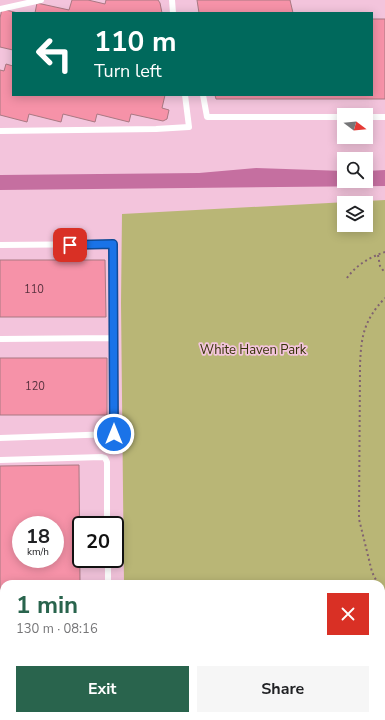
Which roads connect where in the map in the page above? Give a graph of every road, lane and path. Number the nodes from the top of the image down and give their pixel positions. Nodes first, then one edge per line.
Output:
1 (41, 0) edge
2 (172, 0) edge
3 (0, 8) edge
4 (173, 12) edge
5 (185, 96) edge
6 (204, 96) edge
7 (337, 117) edge
8 (373, 117) edge
9 (385, 117) edge
10 (0, 130) edge
11 (0, 245) edge
12 (385, 252) edge
13 (378, 255) junction
14 (385, 273) edge
15 (347, 278) dead end
16 (385, 298) edge
17 (114, 338) junction
18 (0, 339) edge
19 (0, 438) edge
20 (0, 460) edge
21 (108, 516) edge
22 (108, 568) edge
23 (108, 580) edge
24 (376, 580) edge

1 - 3 lane
2 - 4 lane
5 - 10 lane
6 - 7 lane
8 - 9 lane
11 - 17 lane
12 - 13 path
13 - 14 path
13 - 15 path
16 - 24 path
17 - 18 lane
17 - 19 lane
20 - 21 lane
22 - 23 lane

